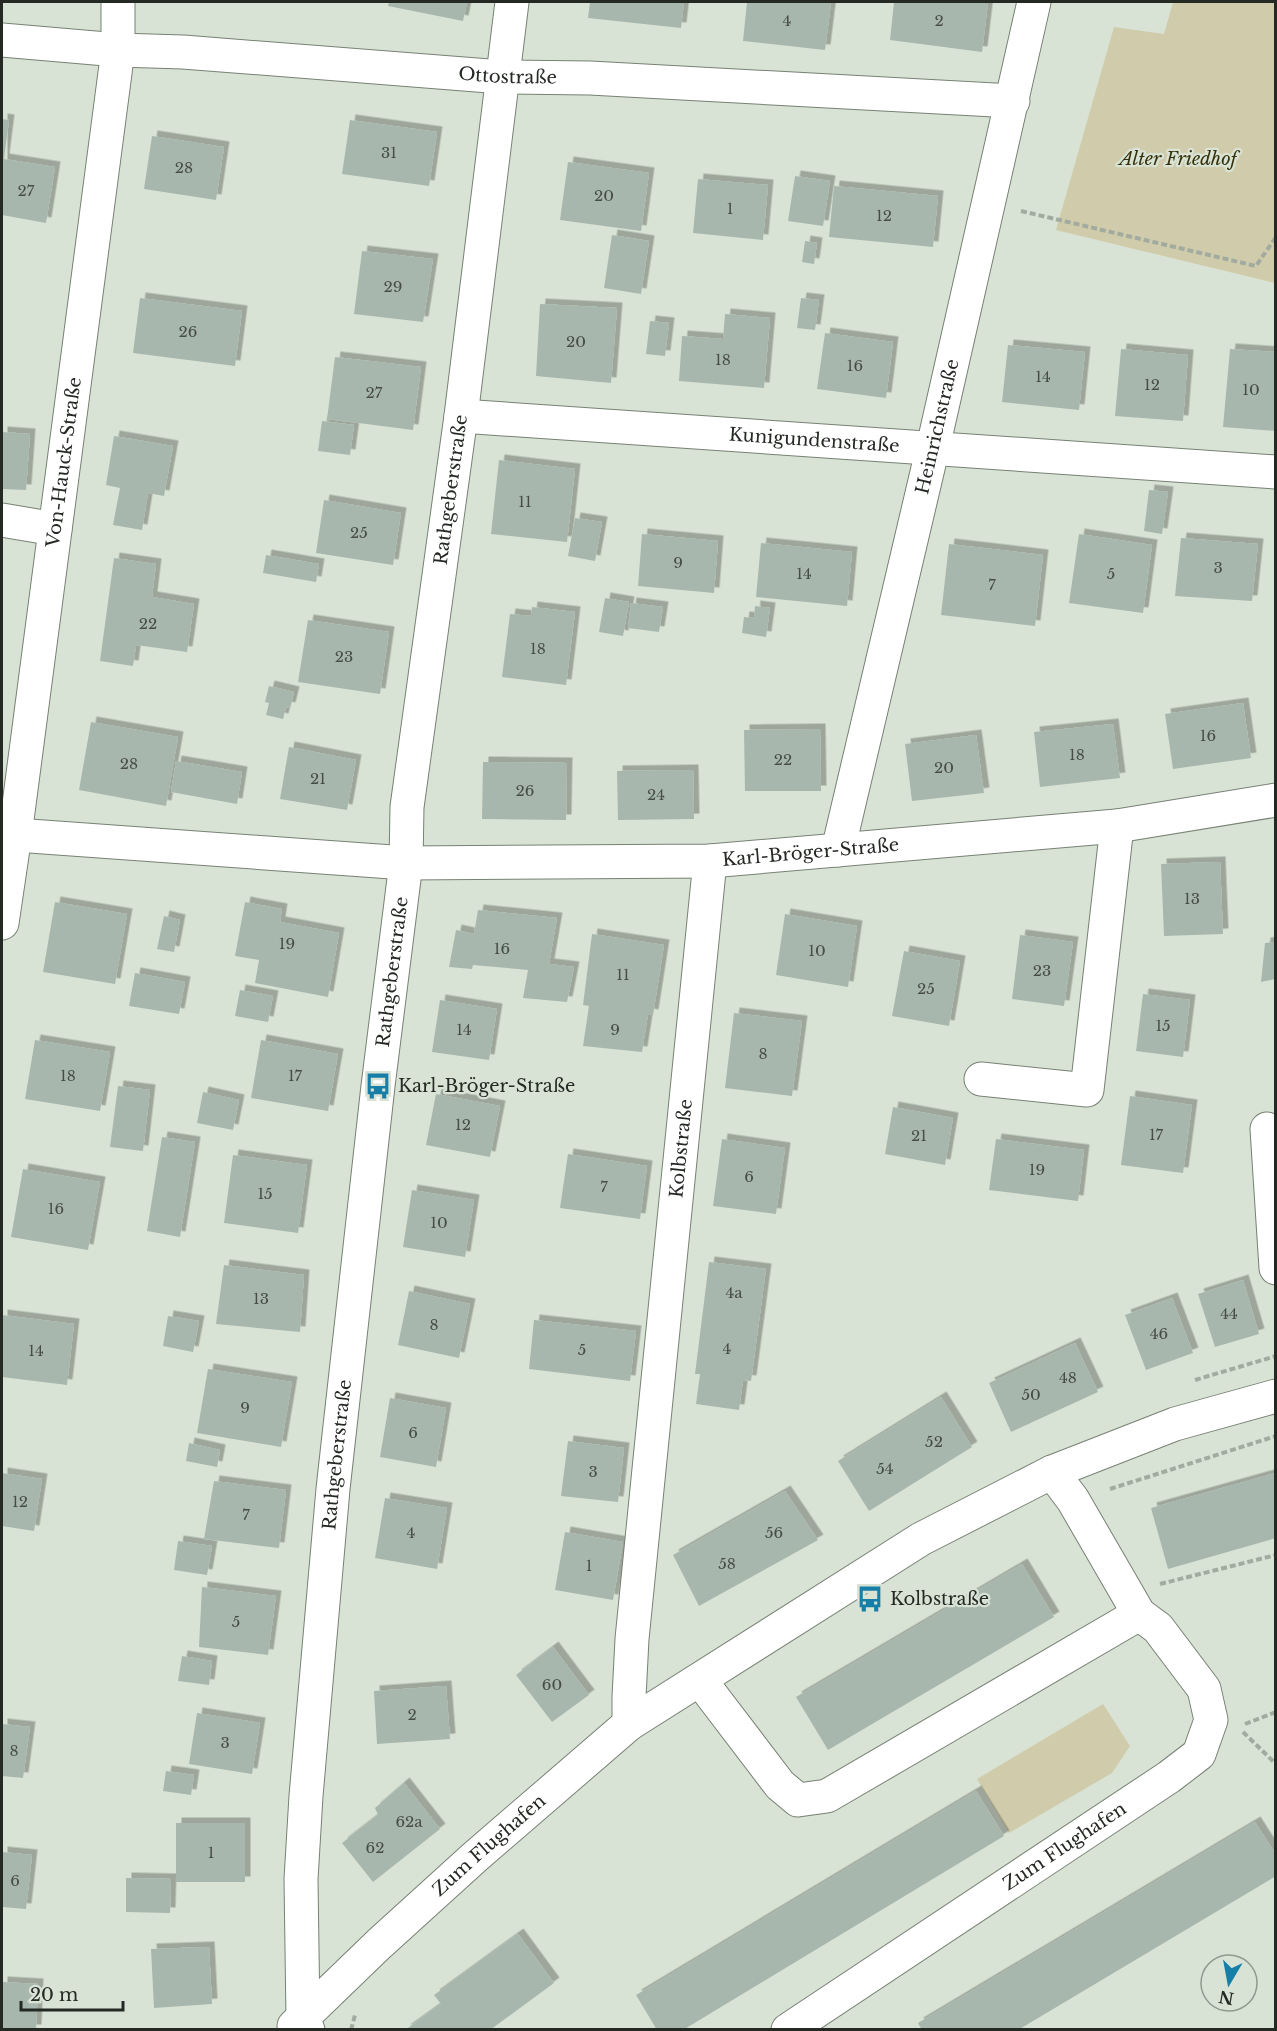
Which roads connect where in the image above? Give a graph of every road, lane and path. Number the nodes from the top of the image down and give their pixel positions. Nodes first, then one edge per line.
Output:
1 (118, 2) edge
2 (512, 2) edge
3 (1034, 2) edge
4 (2, 40) edge
5 (118, 50) junction
6 (502, 77) junction
7 (1013, 101) junction
8 (1059, 220) dead end
9 (1275, 237) edge
10 (461, 416) junction
11 (933, 447) junction
12 (1275, 472) edge
13 (2, 520) edge
14 (55, 529) junction
15 (1275, 800) edge
16 (1117, 826) junction
17 (8, 835) edge
18 (838, 850) junction
19 (710, 861) junction
20 (406, 863) junction
21 (2, 923) edge
22 (981, 1079) dead end
23 (1267, 1129) dead end
24 (1275, 1268) edge
25 (1275, 1396) edge
26 (1275, 1436) edge
27 (1052, 1472) junction
28 (1073, 1500) junction
29 (1275, 1555) edge
30 (1148, 1621) junction
31 (700, 1680) junction
32 (629, 1724) junction
33 (1238, 1727) dead end
34 (1275, 1764) edge
35 (301, 2026) edge
36 (788, 2030) edge

1 - 5 street, Von-Hauck-Straße
2 - 6 street, Rathgeberstraße
3 - 7 street, Heinrichstraße
4 - 5 street, Ottostraße
5 - 6 street, Ottostraße
5 - 14 street, Von-Hauck-Straße
6 - 7 street, Ottostraße
6 - 10 street, Rathgeberstraße
7 - 11 street, Heinrichstraße
8 - 9 path
10 - 11 street, Kunigundenstraße
10 - 20 street, Rathgeberstraße
11 - 12 street, Kunigundenstraße
11 - 18 street, Heinrichstraße
13 - 14 street
14 - 17 street, Von-Hauck-Straße
15 - 16 street, Karl-Bröger-Straße
16 - 18 street, Karl-Bröger-Straße
16 - 22 street
17 - 20 street, Karl-Bröger-Straße
17 - 21 street, Von-Hauck-Straße
18 - 19 street, Karl-Bröger-Straße
19 - 20 street, Karl-Bröger-Straße
19 - 32 street, Kolbstraße
20 - 35 street, Rathgeberstraße
23 - 24 street
25 - 27 street, Zum Flughafen
26 - 28 path
27 - 28 street, Zum Flughafen
27 - 31 street, Zum Flughafen
28 - 30 street, Zum Flughafen
29 - 30 path
30 - 31 street
30 - 36 street, Zum Flughafen
31 - 32 street, Zum Flughafen
32 - 35 street, Zum Flughafen
33 - 34 path

